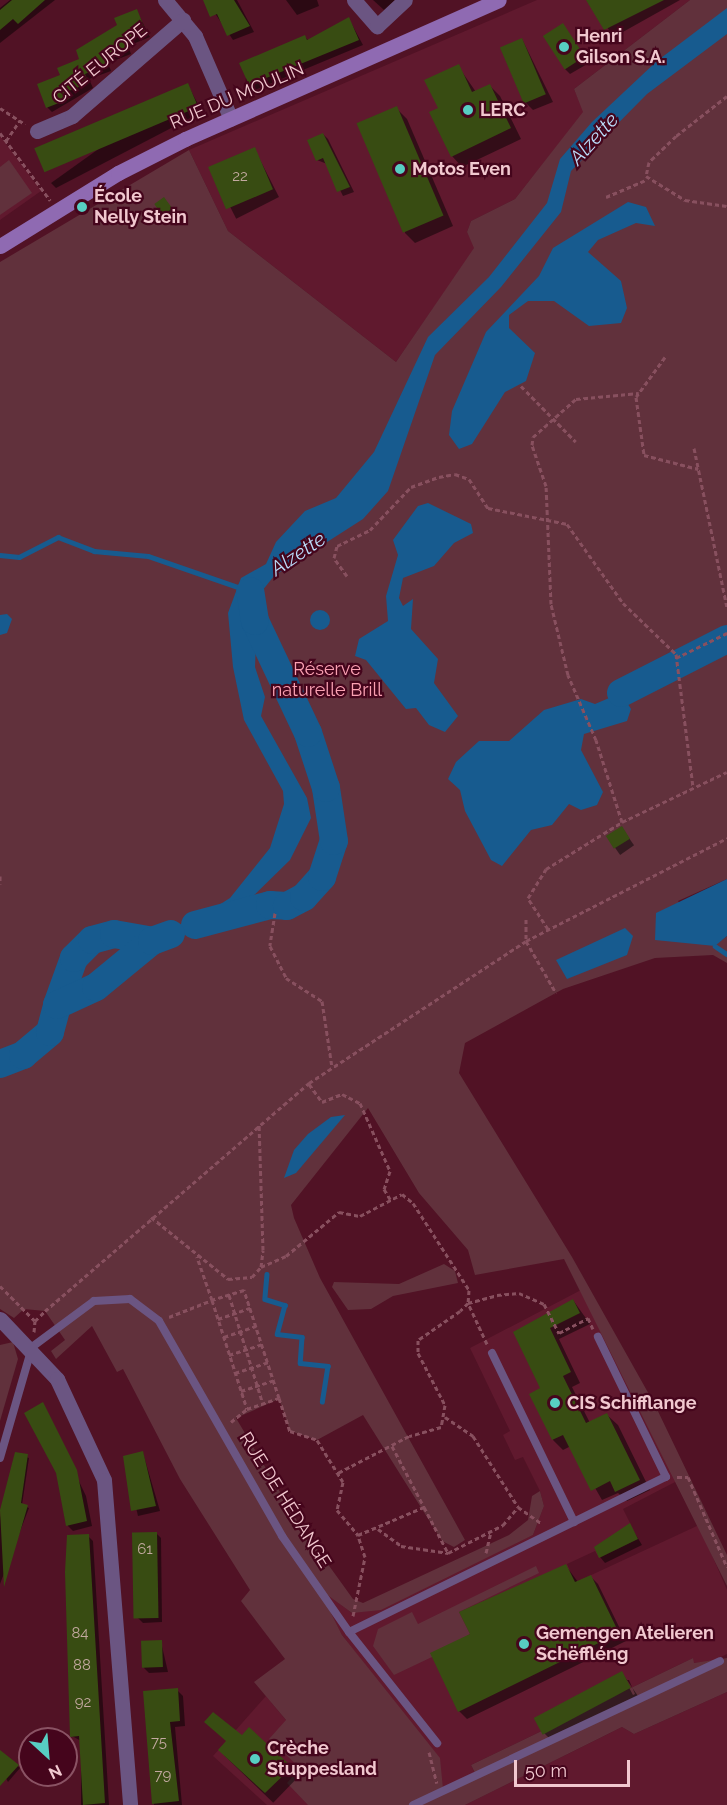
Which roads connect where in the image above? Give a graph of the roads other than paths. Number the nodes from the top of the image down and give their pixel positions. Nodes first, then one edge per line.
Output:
1 (165, 0) edge
2 (354, 0) edge
3 (405, 0) edge
4 (500, 0) edge
5 (183, 20) junction
6 (231, 118) junction
7 (37, 131) road end
8 (0, 246) edge
9 (0, 1319) edge
10 (598, 1337) road end
11 (32, 1347) junction
12 (492, 1353) road end
13 (0, 1458) edge
14 (574, 1521) junction
15 (349, 1632) junction
16 (720, 1661) dead end
17 (437, 1743) dead end
18 (130, 1805) edge
19 (413, 1805) edge

1 - 5 street
2 - 3 street
4 - 6 main road, RUE DU MOULIN
5 - 6 street
5 - 7 street, CITÉ EUROPE
6 - 8 main road, RUE DU MOULIN
9 - 11 street
10 - 14 lane
11 - 13 lane
11 - 15 lane, RUE DE HÉDANGE
11 - 18 street
12 - 14 lane
14 - 15 lane
15 - 17 lane, RUE DE HÉDANGE
16 - 19 lane

